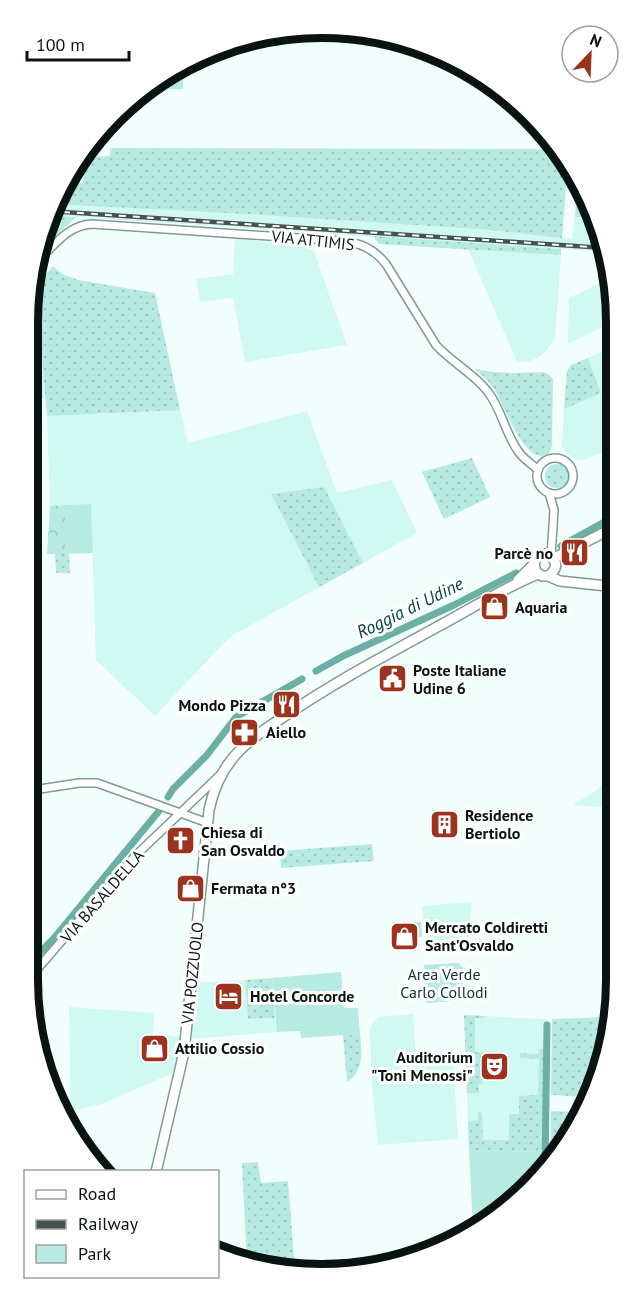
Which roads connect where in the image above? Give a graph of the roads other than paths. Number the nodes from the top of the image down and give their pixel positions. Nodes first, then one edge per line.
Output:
1 (46, 254) edge
2 (540, 467) junction
3 (549, 493) junction
4 (562, 494) junction
5 (554, 510) junction
6 (606, 532) edge
7 (548, 556) junction
8 (534, 564) junction
9 (538, 574) junction
10 (548, 576) junction
11 (517, 582) junction
12 (606, 586) edge
13 (221, 775) junction
14 (38, 789) edge
15 (179, 813) junction
16 (208, 823) junction
17 (38, 968) edge
18 (156, 1170) edge

1 - 2 street, VIA ATTIMIS
2 - 3 street
2 - 4 street
3 - 4 street
3 - 5 street
4 - 5 street
5 - 7 street
6 - 7 main road
7 - 8 main road
7 - 10 main road
8 - 9 main road
8 - 11 main road, VIA POZZUOLO
9 - 10 main road
9 - 11 main road, VIA POZZUOLO
10 - 12 main road
11 - 13 main road, VIA POZZUOLO
13 - 15 street, VIA POZZUOLO
13 - 16 main road, VIA POZZUOLO
14 - 15 street
15 - 16 street
15 - 17 street, VIA BASALDELLA
16 - 18 main road, VIA POZZUOLO

